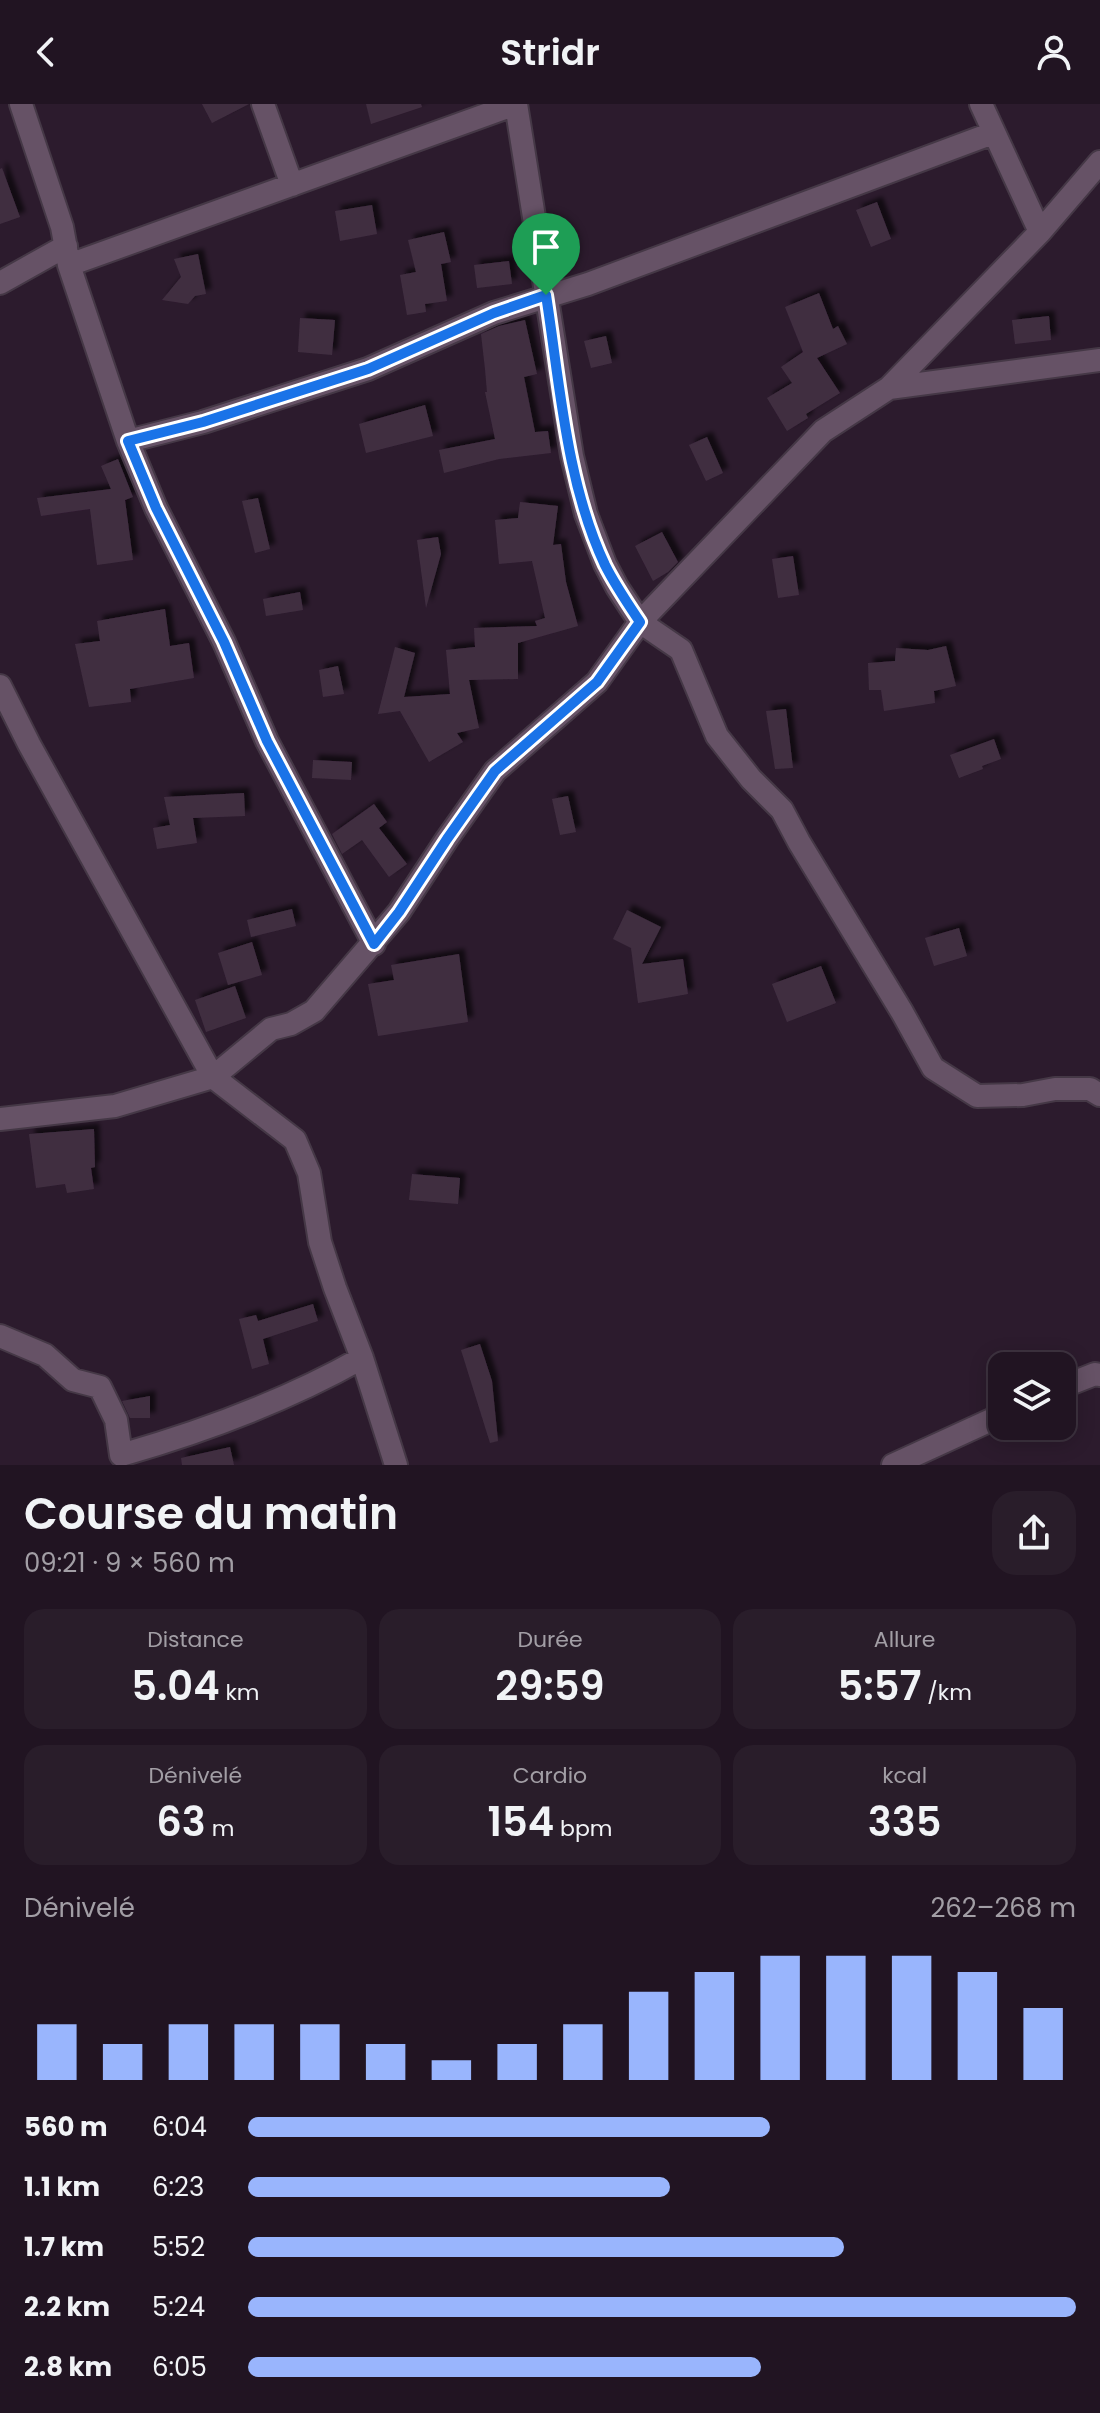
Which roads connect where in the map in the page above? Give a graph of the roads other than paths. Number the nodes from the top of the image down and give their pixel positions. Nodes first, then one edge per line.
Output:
1 (21, 104) edge
2 (263, 104) edge
3 (516, 104) edge
4 (981, 104) edge
5 (993, 133) junction
6 (1100, 162) edge
7 (292, 185) junction
8 (1040, 232) junction
9 (68, 256) junction
10 (0, 283) edge
11 (546, 295) junction
12 (1100, 360) edge
13 (889, 388) junction
14 (128, 441) junction
15 (640, 622) junction
16 (0, 686) edge
17 (374, 944) junction
18 (213, 1077) junction
19 (1100, 1095) edge
20 (0, 1119) edge
21 (0, 1336) edge
22 (362, 1358) junction
23 (1100, 1375) edge
24 (1076, 1381) edge
25 (988, 1421) edge
26 (123, 1460) edge
27 (396, 1465) edge
28 (893, 1465) edge

1 - 9 street
2 - 7 street
3 - 7 street
3 - 11 street
4 - 5 street
5 - 8 street
5 - 11 street
6 - 8 street
7 - 9 street
8 - 13 street
9 - 10 street
9 - 14 street
11 - 14 street
11 - 15 street
12 - 13 street
13 - 15 street
14 - 17 street
15 - 17 street
15 - 19 street
16 - 18 street
17 - 18 street
18 - 20 street
18 - 22 street
21 - 26 street
22 - 26 street
22 - 27 street
23 - 24 street
25 - 28 street

